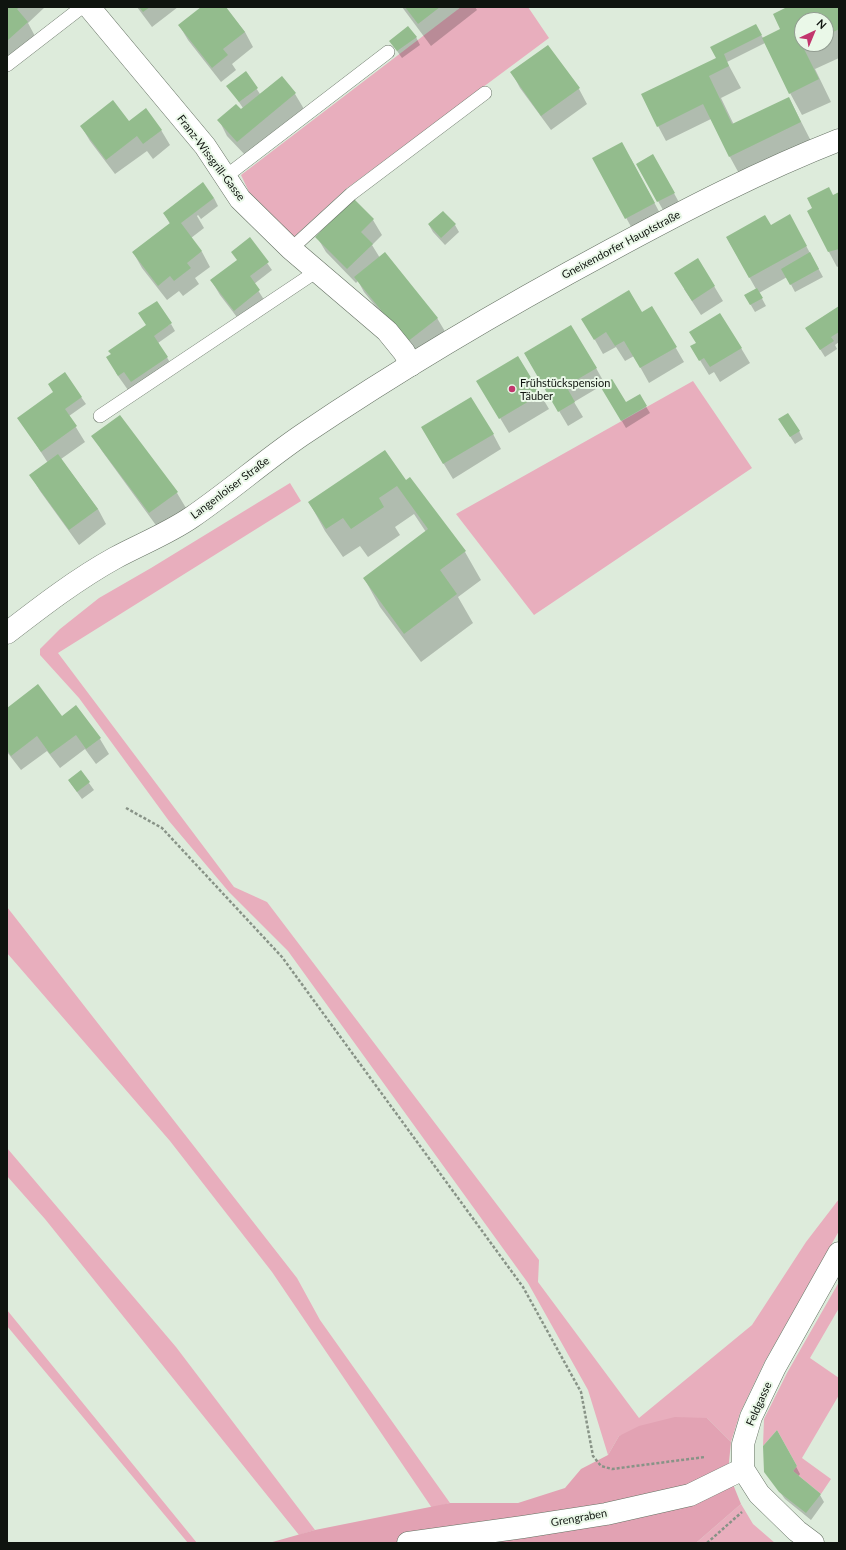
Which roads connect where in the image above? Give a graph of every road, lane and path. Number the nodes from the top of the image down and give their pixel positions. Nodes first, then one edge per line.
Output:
1 (82, 7) edge
2 (89, 7) edge
3 (388, 52) dead end
4 (7, 65) edge
5 (485, 93) dead end
6 (839, 140) edge
7 (225, 177) junction
8 (291, 249) junction
9 (317, 271) junction
10 (411, 365) junction
11 (100, 416) dead end
12 (7, 633) edge
13 (126, 808) dead end
14 (839, 1253) edge
15 (743, 1444) junction
16 (743, 1469) junction
17 (759, 1494) junction
18 (408, 1543) edge
19 (707, 1543) edge
20 (813, 1543) edge

1 - 4 lane
2 - 7 street, Franz-Wissgrill-Gasse
3 - 7 lane
5 - 8 lane
6 - 10 street, Gneixendorfer Hauptstraße
7 - 8 street, Franz-Wissgrill-Gasse
8 - 9 street, Franz-Wissgrill-Gasse
9 - 10 street, Franz-Wissgrill-Gasse
9 - 11 lane
10 - 12 street, Langenloiser Straße
13 - 15 path
14 - 15 street, Feldgasse
15 - 16 street, Feldgasse
16 - 17 street
16 - 18 street, Grengraben
17 - 19 path
17 - 20 street

